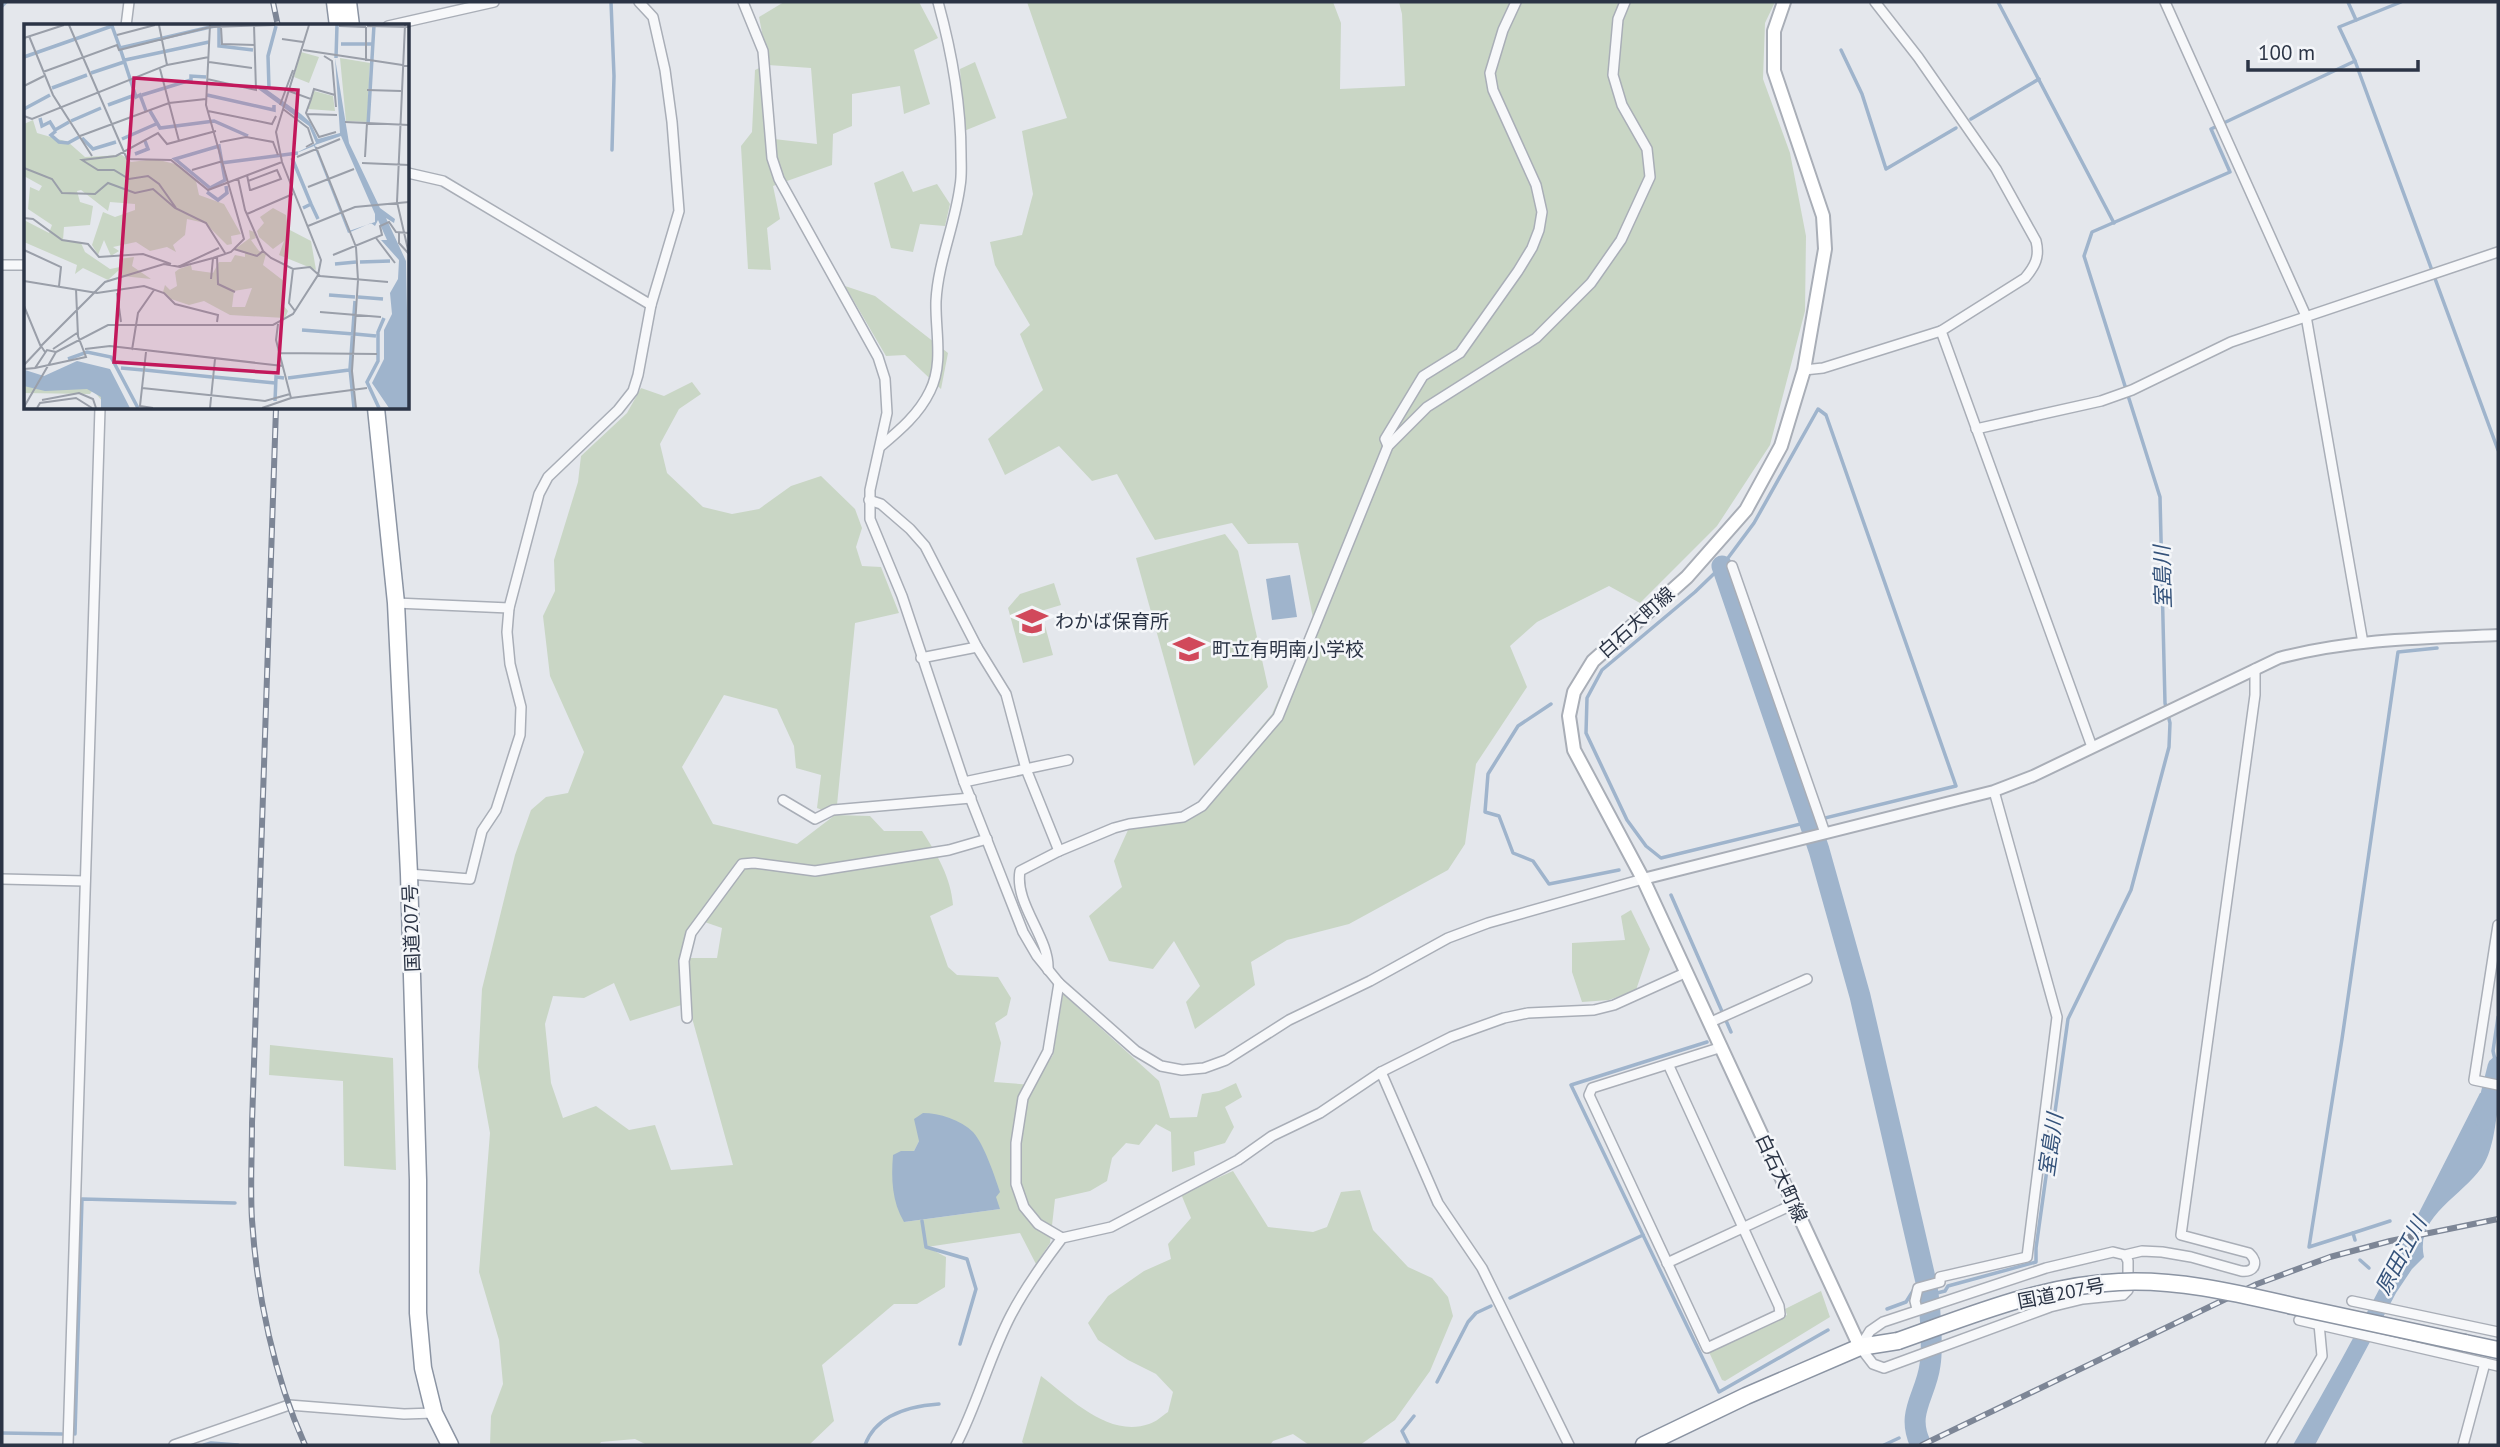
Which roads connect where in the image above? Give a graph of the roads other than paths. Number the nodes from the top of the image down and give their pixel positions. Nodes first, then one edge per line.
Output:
1 (129, 2) edge
2 (335, 2) edge
3 (348, 2) edge
4 (494, 2) edge
5 (639, 2) edge
6 (743, 2) edge
7 (938, 2) edge
8 (1516, 2) edge
9 (1625, 2) edge
10 (1784, 2) edge
11 (1875, 2) edge
12 (2165, 2) edge
13 (126, 24) edge
14 (338, 24) edge
15 (351, 24) edge
16 (397, 24) edge
17 (410, 173) edge
18 (2498, 252) edge
19 (2, 265) edge
20 (24, 265) edge
21 (651, 305) junction
22 (2306, 316) junction
23 (1941, 331) junction
24 (1804, 370) junction
25 (100, 410) edge
26 (376, 410) edge
27 (1976, 429) junction
28 (881, 446) junction
29 (1388, 446) junction
30 (869, 500) junction
31 (1732, 566) dead end
32 (396, 603) junction
33 (509, 608) junction
34 (2498, 635) edge
35 (2363, 643) junction
36 (977, 647) junction
37 (921, 658) junction
38 (2255, 669) junction
39 (2092, 747) junction
40 (1068, 760) dead end
41 (1026, 769) junction
42 (964, 782) junction
43 (1994, 791) junction
44 (971, 798) junction
45 (783, 800) dead end
46 (1822, 824) junction
47 (987, 839) junction
48 (1059, 850) junction
49 (409, 874) junction
50 (2, 879) edge
51 (1643, 879) junction
52 (85, 881) junction
53 (2498, 925) edge
54 (1048, 970) junction
55 (1687, 972) junction
56 (1807, 979) dead end
57 (1059, 983) junction
58 (687, 1018) dead end
59 (1719, 1018) junction
60 (1722, 1046) junction
61 (1668, 1064) junction
62 (1381, 1072) junction
63 (2498, 1085) edge
64 (1794, 1204) junction
65 (1743, 1228) junction
66 (1062, 1238) junction
67 (2125, 1255) junction
68 (1667, 1263) junction
69 (2352, 1301) dead end
70 (1917, 1310) junction
71 (2300, 1320) dead end
72 (2319, 1325) junction
73 (2498, 1332) edge
74 (1860, 1347) junction
75 (2498, 1350) edge
76 (2485, 1363) junction
77 (2498, 1366) edge
78 (435, 1413) junction
79 (68, 1445) edge
80 (179, 1445) edge
81 (450, 1445) edge
82 (956, 1445) edge
83 (1569, 1445) edge
84 (1644, 1445) edge
85 (2270, 1445) edge
86 (2463, 1445) edge

1 - 13 street
2 - 14 highway
3 - 15 highway
4 - 16 street
5 - 21 street
6 - 28 street
7 - 28 street
8 - 29 street
9 - 29 street
10 - 24 main road, 白石大町線
11 - 23 street
12 - 22 street
17 - 21 street
18 - 22 street
19 - 20 street
21 - 33 street
22 - 27 street
22 - 35 street
23 - 24 street
23 - 27 street
24 - 51 main road, 白石大町線
25 - 52 street
26 - 32 highway, 国道207号
27 - 39 street
28 - 30 street
29 - 48 street
30 - 36 street
30 - 37 street
31 - 46 street
32 - 33 street
32 - 49 highway, 国道207号
33 - 49 street
34 - 35 street
35 - 38 street
36 - 37 street
36 - 41 street
37 - 42 street
38 - 39 street
38 - 67 street
39 - 43 street
40 - 41 street
41 - 42 street
41 - 48 street
42 - 44 street
43 - 46 street
43 - 70 street
44 - 45 street
44 - 47 street
46 - 51 street
47 - 54 street
47 - 58 street
48 - 54 street
49 - 78 highway, 国道207号
50 - 52 street
51 - 55 main road, 白石大町線
51 - 57 street
52 - 79 street
53 - 63 street
54 - 57 street
55 - 59 main road, 白石大町線
55 - 62 street
56 - 59 street
57 - 66 street
59 - 60 main road, 白石大町線
60 - 61 street
60 - 64 main road, 白石大町線
61 - 65 street
61 - 68 street
62 - 66 street
62 - 83 street
64 - 65 street
64 - 74 main road, 白石大町線
65 - 68 street
65 - 68 street
66 - 82 street
67 - 70 street
67 - 74 street
69 - 73 street
70 - 74 street
71 - 72 street
72 - 76 street
72 - 85 street
74 - 75 highway, 国道207号, bridge
74 - 84 highway, 国道207号
76 - 77 street
76 - 86 street
78 - 80 street
78 - 81 highway, 国道207号

